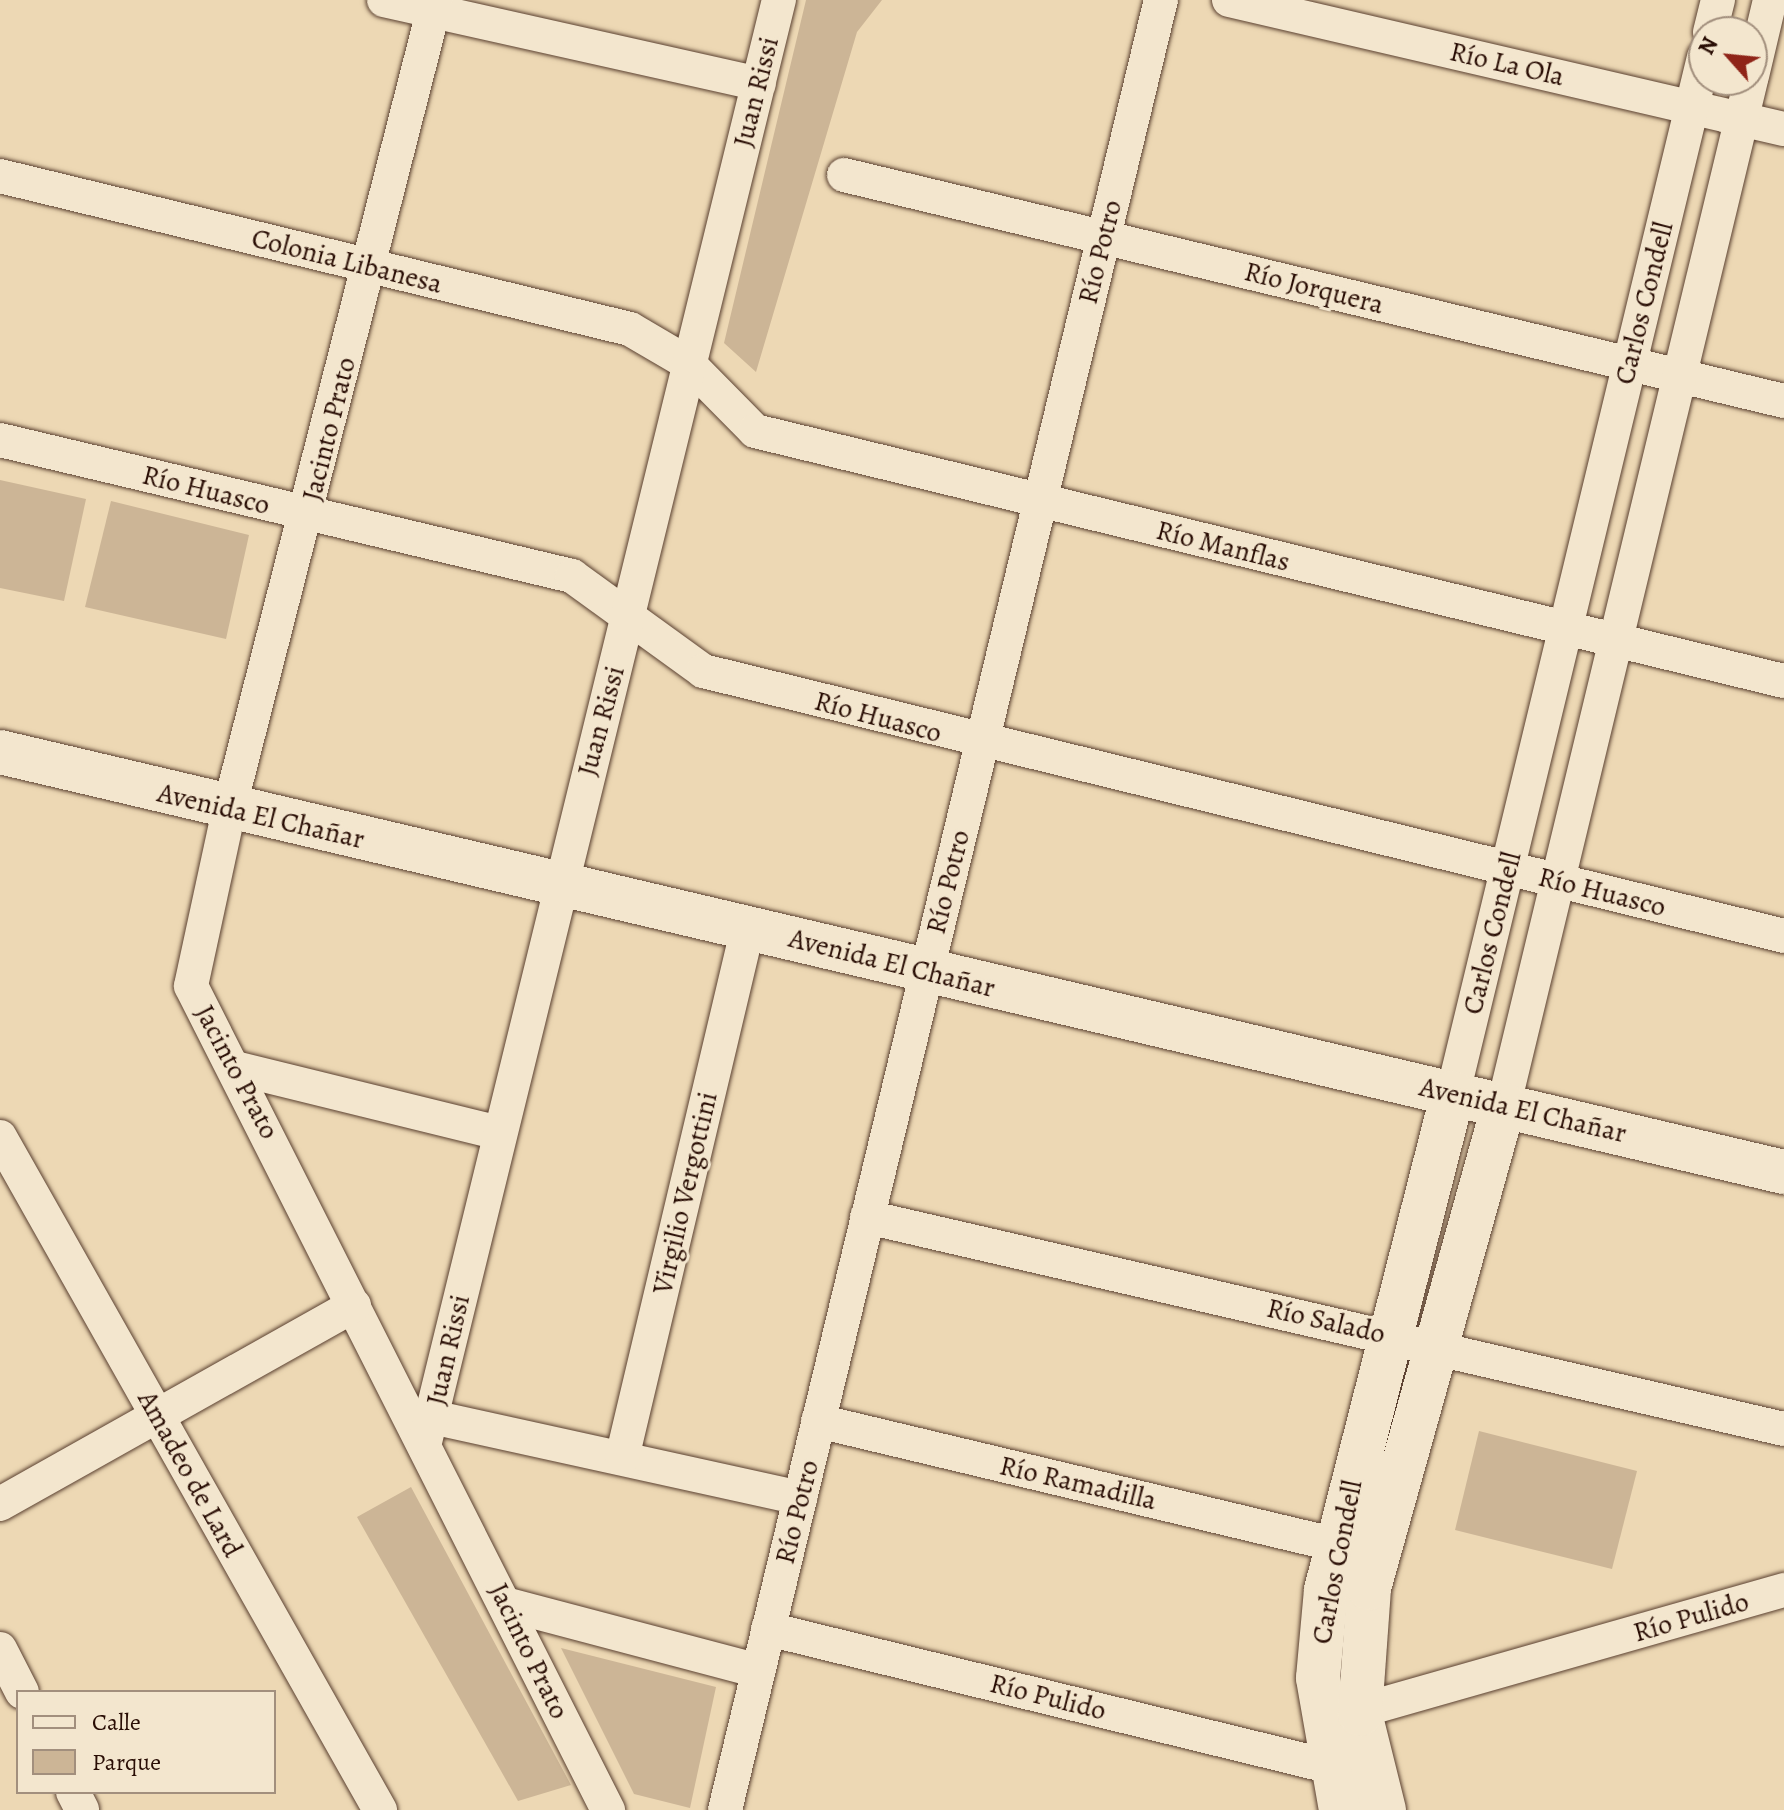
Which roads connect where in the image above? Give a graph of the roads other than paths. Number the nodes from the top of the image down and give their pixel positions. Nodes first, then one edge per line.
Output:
1 (384, 0) edge
2 (779, 0) edge
3 (1161, 0) edge
4 (1229, 0) edge
5 (434, 6) edge
6 (759, 84) junction
7 (1695, 96) edge
8 (1748, 96) edge
9 (1692, 107) junction
10 (1742, 119) junction
11 (1784, 129) edge
12 (844, 175) dead end
13 (0, 176) edge
14 (1104, 237) junction
15 (369, 266) junction
16 (688, 363) junction
17 (1630, 364) junction
18 (1680, 376) junction
19 (1784, 401) edge
20 (0, 440) edge
21 (1040, 502) junction
22 (308, 514) junction
23 (629, 613) junction
24 (1565, 629) junction
25 (1616, 641) junction
26 (1784, 681) edge
27 (982, 744) junction
28 (0, 752) edge
29 (229, 810) junction
30 (1507, 869) junction
31 (1558, 881) junction
32 (558, 885) junction
33 (748, 927) junction
34 (1784, 936) edge
35 (926, 972) junction
36 (235, 1068) junction
37 (1453, 1093) junction
38 (1504, 1104) junction
39 (499, 1133) junction
40 (0, 1137) edge
41 (1784, 1172) edge
42 (867, 1217) junction
43 (354, 1305) junction
44 (1388, 1335) junction
45 (1435, 1343) junction
46 (157, 1416) junction
47 (818, 1421) junction
48 (1784, 1429) edge
49 (429, 1430) junction
50 (622, 1458) junction
51 (800, 1498) junction
52 (0, 1504) edge
53 (1337, 1545) junction
54 (1784, 1590) edge
55 (505, 1604) junction
56 (768, 1629) junction
57 (0, 1649) edge
58 (758, 1671) junction
59 (21, 1690) edge
60 (1340, 1716) junction
61 (1328, 1766) junction
62 (380, 1810) edge
63 (608, 1810) edge
64 (725, 1810) edge
65 (1341, 1810) edge
66 (1384, 1810) edge

1 - 5 street
2 - 6 street, Juan Rissi
3 - 14 street, Río Potro
4 - 9 street, Río La Ola
5 - 6 street
5 - 15 street, Jacinto Prato
6 - 16 street, Juan Rissi
7 - 9 street, Carlos Condell
8 - 10 street, Carlos Condell
9 - 10 street, Río La Ola
9 - 17 street, Carlos Condell
10 - 11 street, Río La Ola
10 - 18 street, Carlos Condell
12 - 14 street, Río Jorquera
13 - 15 street, Colonia Libanesa
14 - 17 street, Río Jorquera
14 - 21 street, Río Potro
15 - 16 street, Colonia Libanesa
15 - 22 street, Jacinto Prato
16 - 21 street, Río Manflas
16 - 23 street, Juan Rissi
17 - 18 street, Río Jorquera
17 - 24 street, Carlos Condell
18 - 19 street, Río Jorquera
18 - 25 street, Carlos Condell
20 - 22 street, Río Huasco
21 - 24 street, Río Manflas
21 - 27 street, Río Potro
22 - 23 street, Río Huasco
22 - 29 street, Jacinto Prato
23 - 27 street, Río Huasco
23 - 32 street, Juan Rissi
24 - 25 street, Río Manflas
24 - 30 street, Carlos Condell
25 - 26 street, Río Manflas
25 - 31 street, Carlos Condell
27 - 30 street, Río Huasco
27 - 35 street, Río Potro
28 - 29 street, Avenida El Chañar
29 - 32 street, Avenida El Chañar
29 - 36 street, Jacinto Prato
30 - 31 street, Río Huasco
30 - 37 street, Carlos Condell
31 - 34 street, Río Huasco
31 - 38 street, Carlos Condell
32 - 33 street, Avenida El Chañar
32 - 39 street, Juan Rissi
33 - 35 street, Avenida El Chañar
33 - 50 street, Virgilio Vergottini
35 - 37 street, Avenida El Chañar
35 - 42 street, Río Potro
36 - 39 street
36 - 43 street, Jacinto Prato
37 - 38 street, Avenida El Chañar
37 - 44 street, Carlos Condell
38 - 41 street, Avenida El Chañar
38 - 45 street, Carlos Condell
39 - 49 street, Juan Rissi
40 - 46 street, Amadeo de Lard
42 - 44 street, Río Salado
42 - 47 street, Río Potro
43 - 46 street
43 - 49 street, Jacinto Prato
44 - 45 street, Río Salado
44 - 53 street, Carlos Condell
45 - 48 street, Río Salado
45 - 60 street, Carlos Condell
46 - 52 street
46 - 62 street, Amadeo de Lard
47 - 51 street, Río Potro
47 - 53 street, Río Ramadilla
49 - 50 street
49 - 55 street, Jacinto Prato
50 - 51 street
51 - 56 street, Río Potro
53 - 60 street, Carlos Condell
54 - 60 street, Río Pulido
55 - 58 street
55 - 63 street, Jacinto Prato
56 - 58 street, Río Potro
56 - 61 street, Río Pulido
57 - 59 street
58 - 64 street, Río Potro
60 - 61 street, Carlos Condell
60 - 66 street, Carlos Condell
61 - 65 street, Carlos Condell

